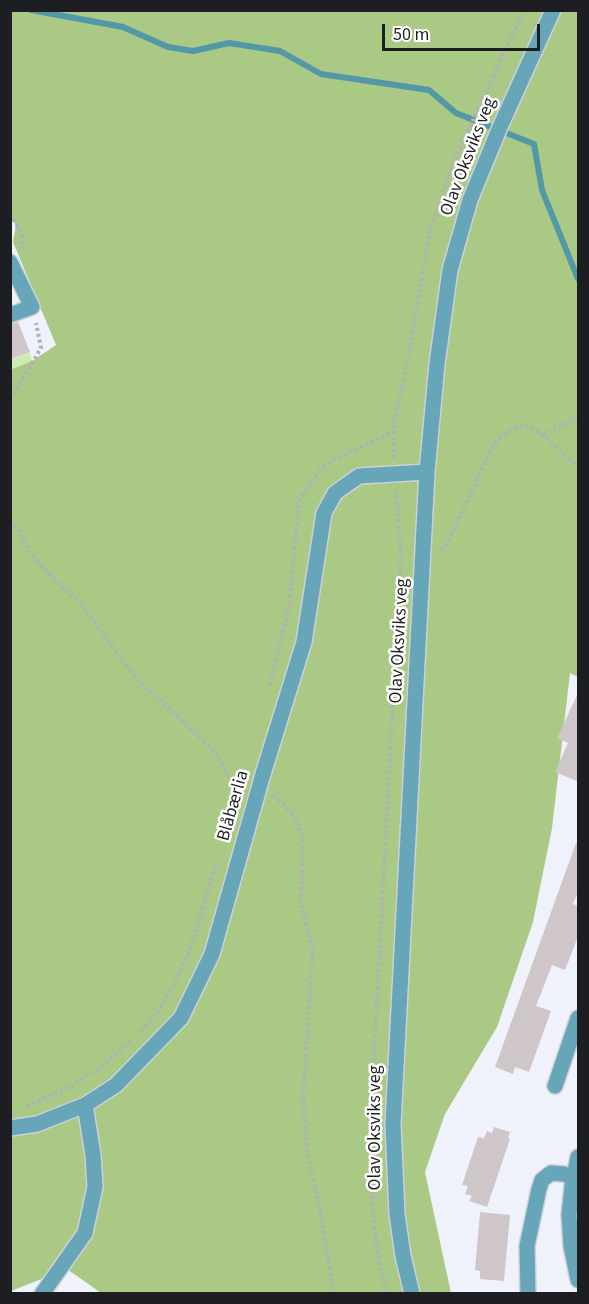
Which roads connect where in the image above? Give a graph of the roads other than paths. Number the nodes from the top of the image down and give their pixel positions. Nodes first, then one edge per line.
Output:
1 (553, 10) edge
2 (11, 263) edge
3 (10, 315) edge
4 (427, 472) junction
5 (579, 1018) edge
6 (555, 1086) dead end
7 (85, 1105) junction
8 (10, 1128) edge
9 (579, 1157) edge
10 (573, 1178) junction
11 (579, 1280) edge
12 (42, 1293) edge
13 (412, 1293) edge
14 (528, 1293) edge

1 - 4 street, Olav Oksviks veg
2 - 3 street
4 - 7 street, Blåbærlia
4 - 13 street, Olav Oksviks veg
5 - 6 street
7 - 8 street, Blåbærlia
7 - 12 street
9 - 10 street
10 - 11 street
10 - 14 street

